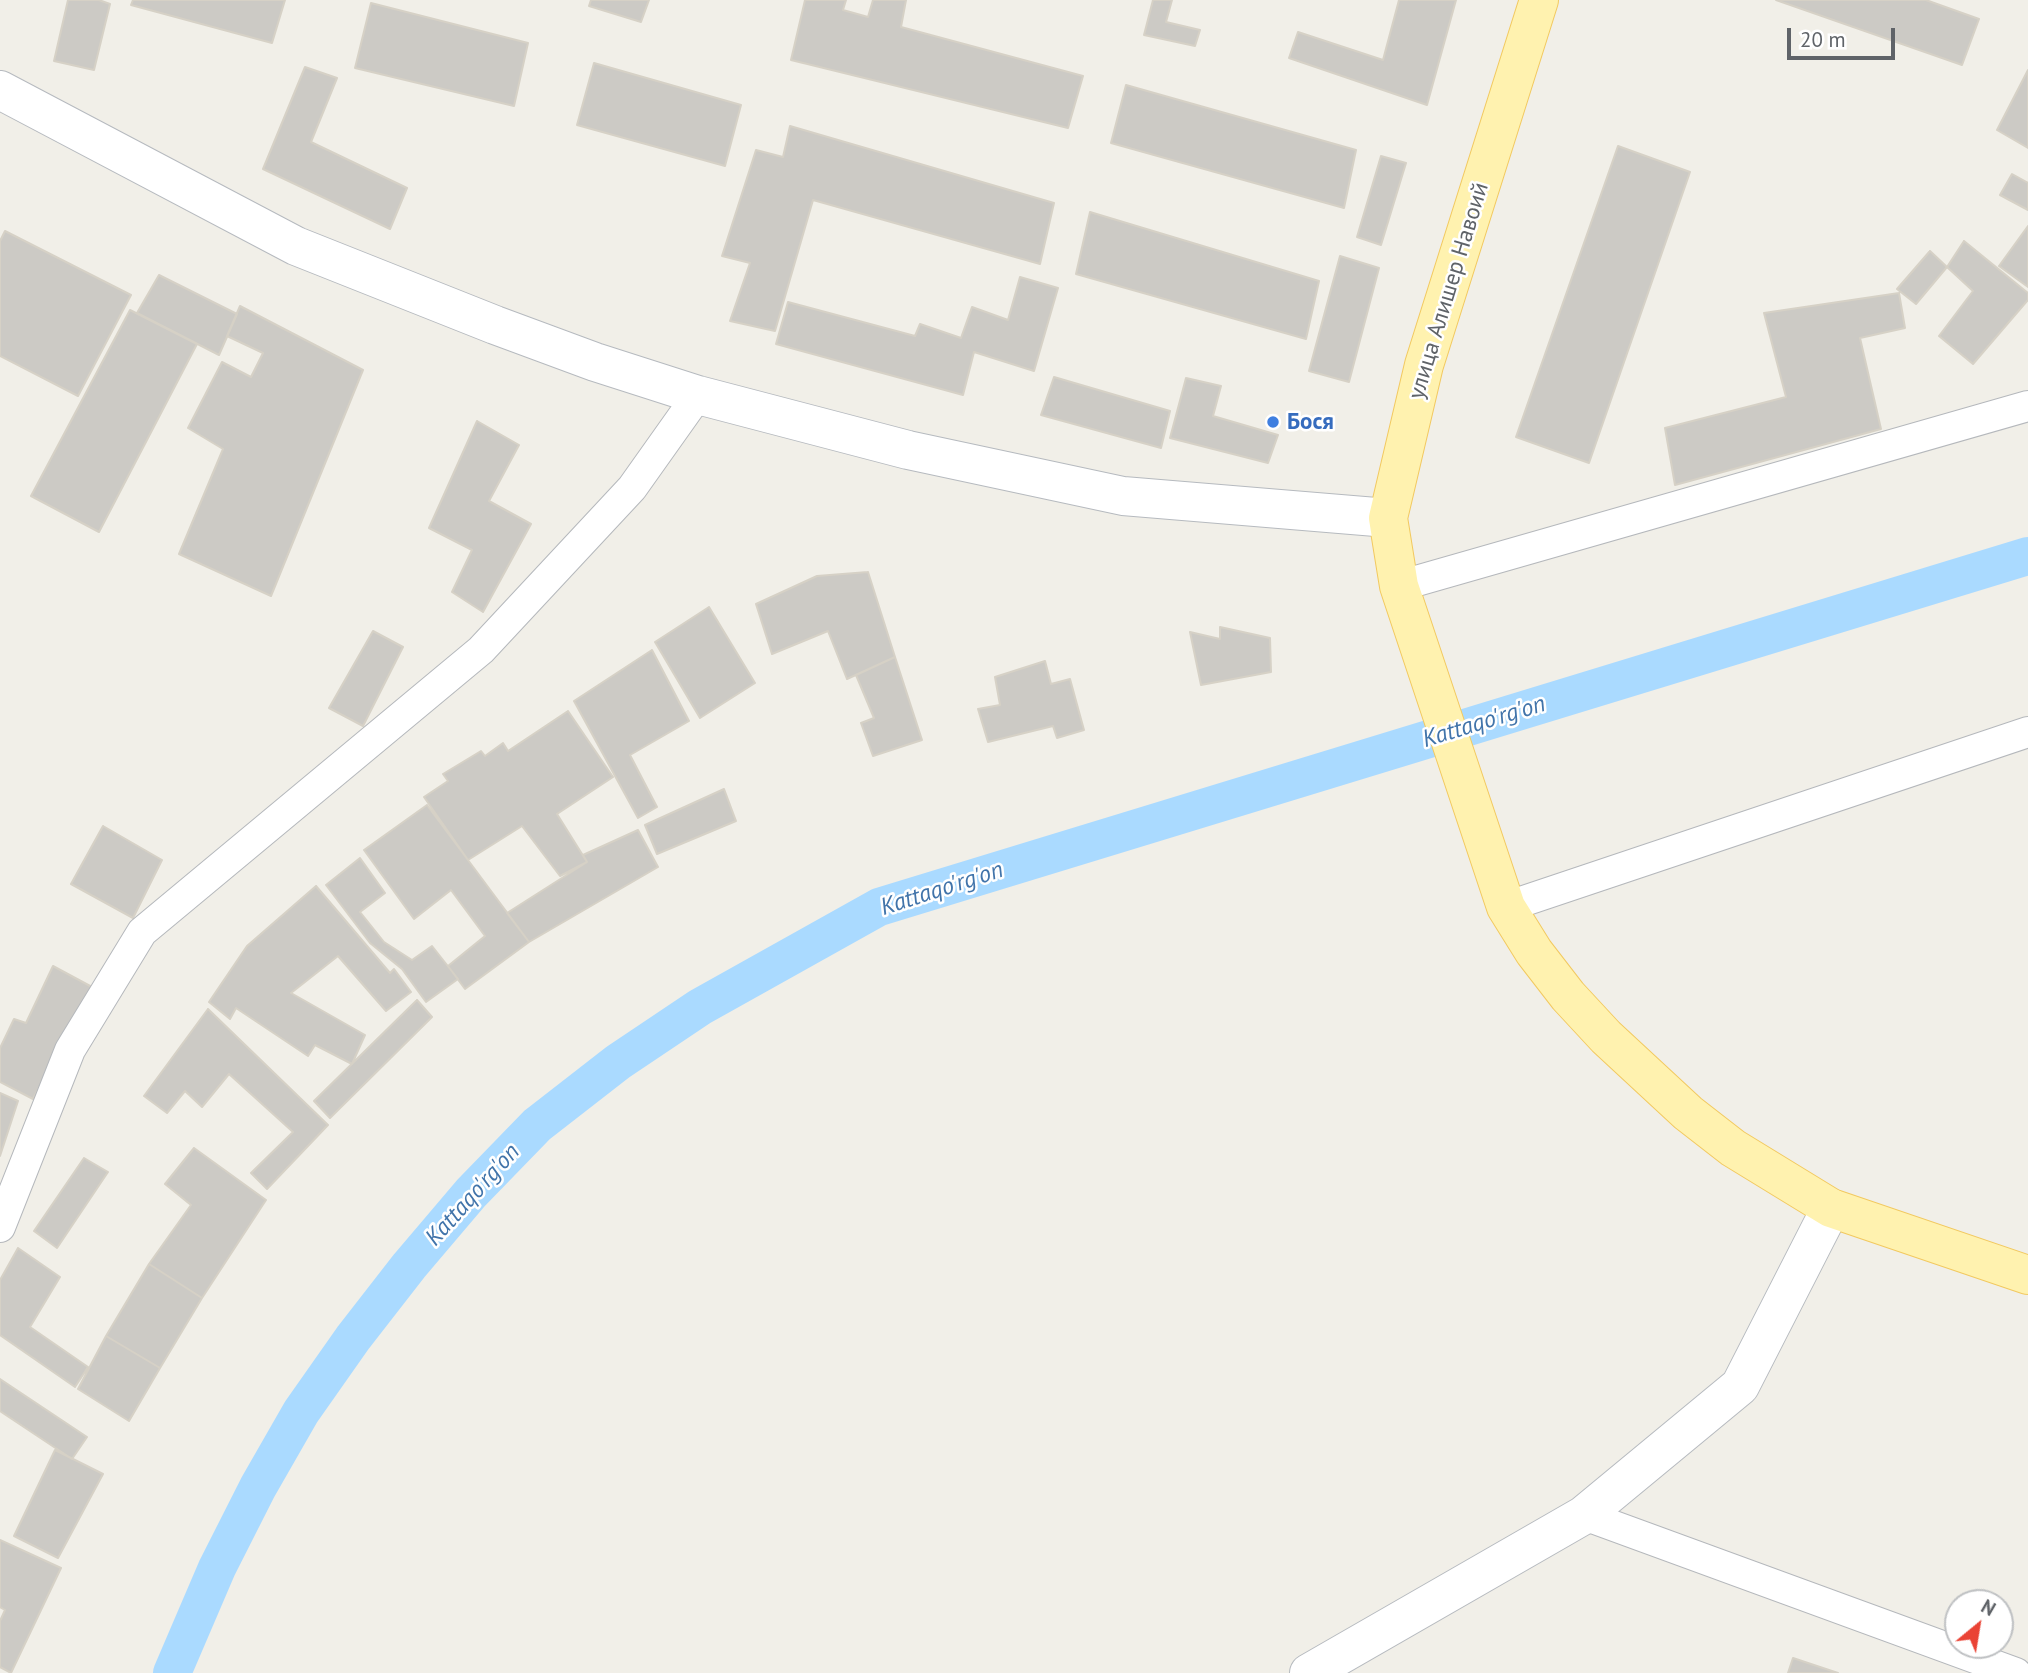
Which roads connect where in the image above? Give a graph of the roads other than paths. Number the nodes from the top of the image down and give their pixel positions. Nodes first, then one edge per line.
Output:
1 (1539, 0) edge
2 (0, 90) edge
3 (2028, 387) edge
4 (698, 395) junction
5 (2019, 409) edge
6 (1388, 517) junction
7 (1399, 586) junction
8 (2028, 732) edge
9 (1506, 907) junction
10 (1831, 1209) junction
11 (0, 1227) edge
12 (2028, 1275) edge
13 (1584, 1515) junction
14 (1309, 1673) edge
15 (2016, 1673) edge

1 - 6 main road, улица Алишер Навоий
2 - 4 main road
3 - 5 street
4 - 6 main road
4 - 11 street
5 - 7 street
6 - 7 main road, улица Алишер Навоий
7 - 9 main road, улица Алишер Навоий
8 - 9 street
9 - 10 main road, улица Алишер Навоий
10 - 12 main road, улица Алишер Навоий
10 - 13 main road
13 - 14 main road
13 - 15 street

